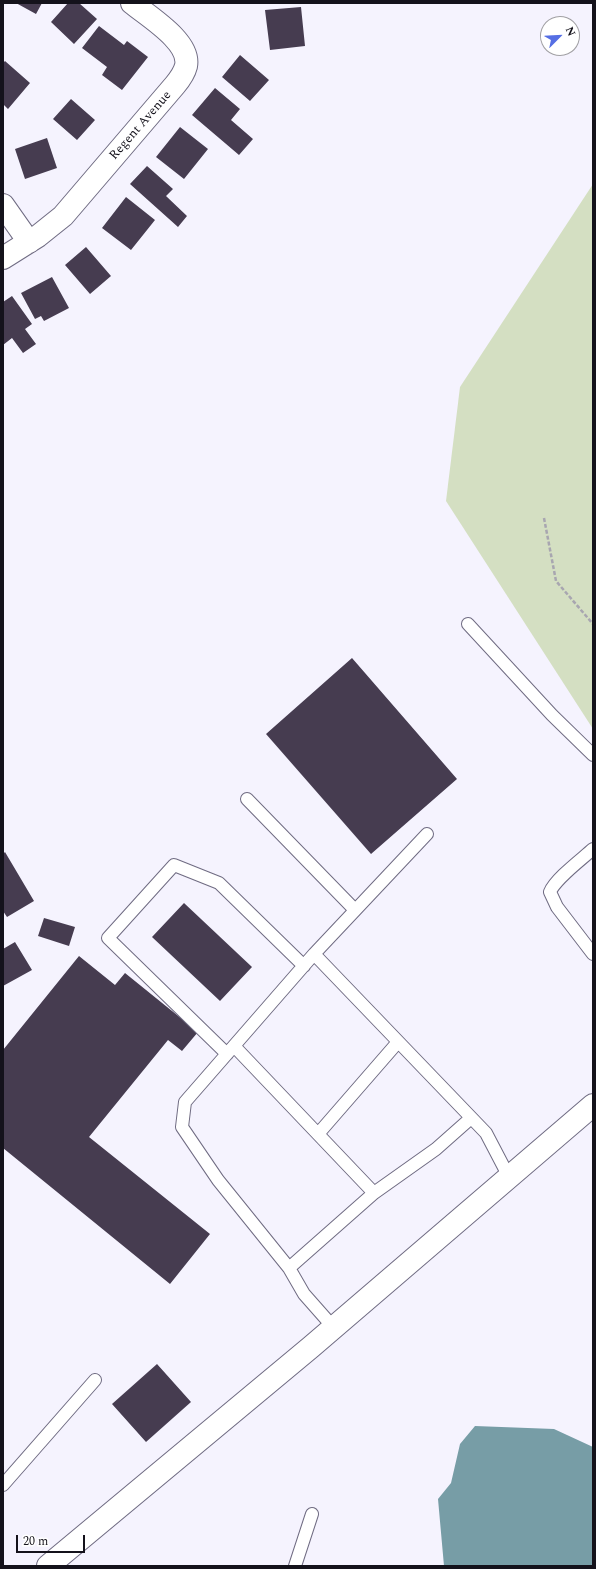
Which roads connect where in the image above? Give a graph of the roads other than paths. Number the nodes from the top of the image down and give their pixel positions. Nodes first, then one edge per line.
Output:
1 (132, 3) edge
2 (3, 205) edge
3 (29, 242) junction
4 (3, 258) edge
5 (468, 624) dead end
6 (593, 755) edge
7 (246, 799) dead end
8 (427, 834) dead end
9 (593, 849) edge
10 (355, 910) junction
11 (314, 954) junction
12 (593, 954) edge
13 (304, 966) junction
14 (398, 1042) junction
15 (230, 1050) junction
16 (593, 1105) edge
17 (471, 1118) junction
18 (318, 1134) junction
19 (509, 1177) junction
20 (374, 1192) junction
21 (289, 1268) junction
22 (334, 1328) junction
23 (95, 1380) dead end
24 (3, 1485) edge
25 (312, 1514) dead end
26 (48, 1566) edge
27 (295, 1566) edge

1 - 3 street, Regent Avenue
2 - 3 street
3 - 4 street, Regent Avenue
5 - 6 lane
7 - 10 lane
8 - 10 lane
9 - 12 lane
10 - 11 lane
11 - 13 lane
11 - 14 lane
13 - 15 lane
13 - 15 lane
14 - 17 lane
14 - 18 lane
15 - 18 lane
15 - 21 lane
16 - 19 street
17 - 19 lane
17 - 20 lane
18 - 20 lane
19 - 22 street
20 - 21 lane
21 - 22 lane
22 - 26 street
23 - 24 lane
25 - 27 lane

